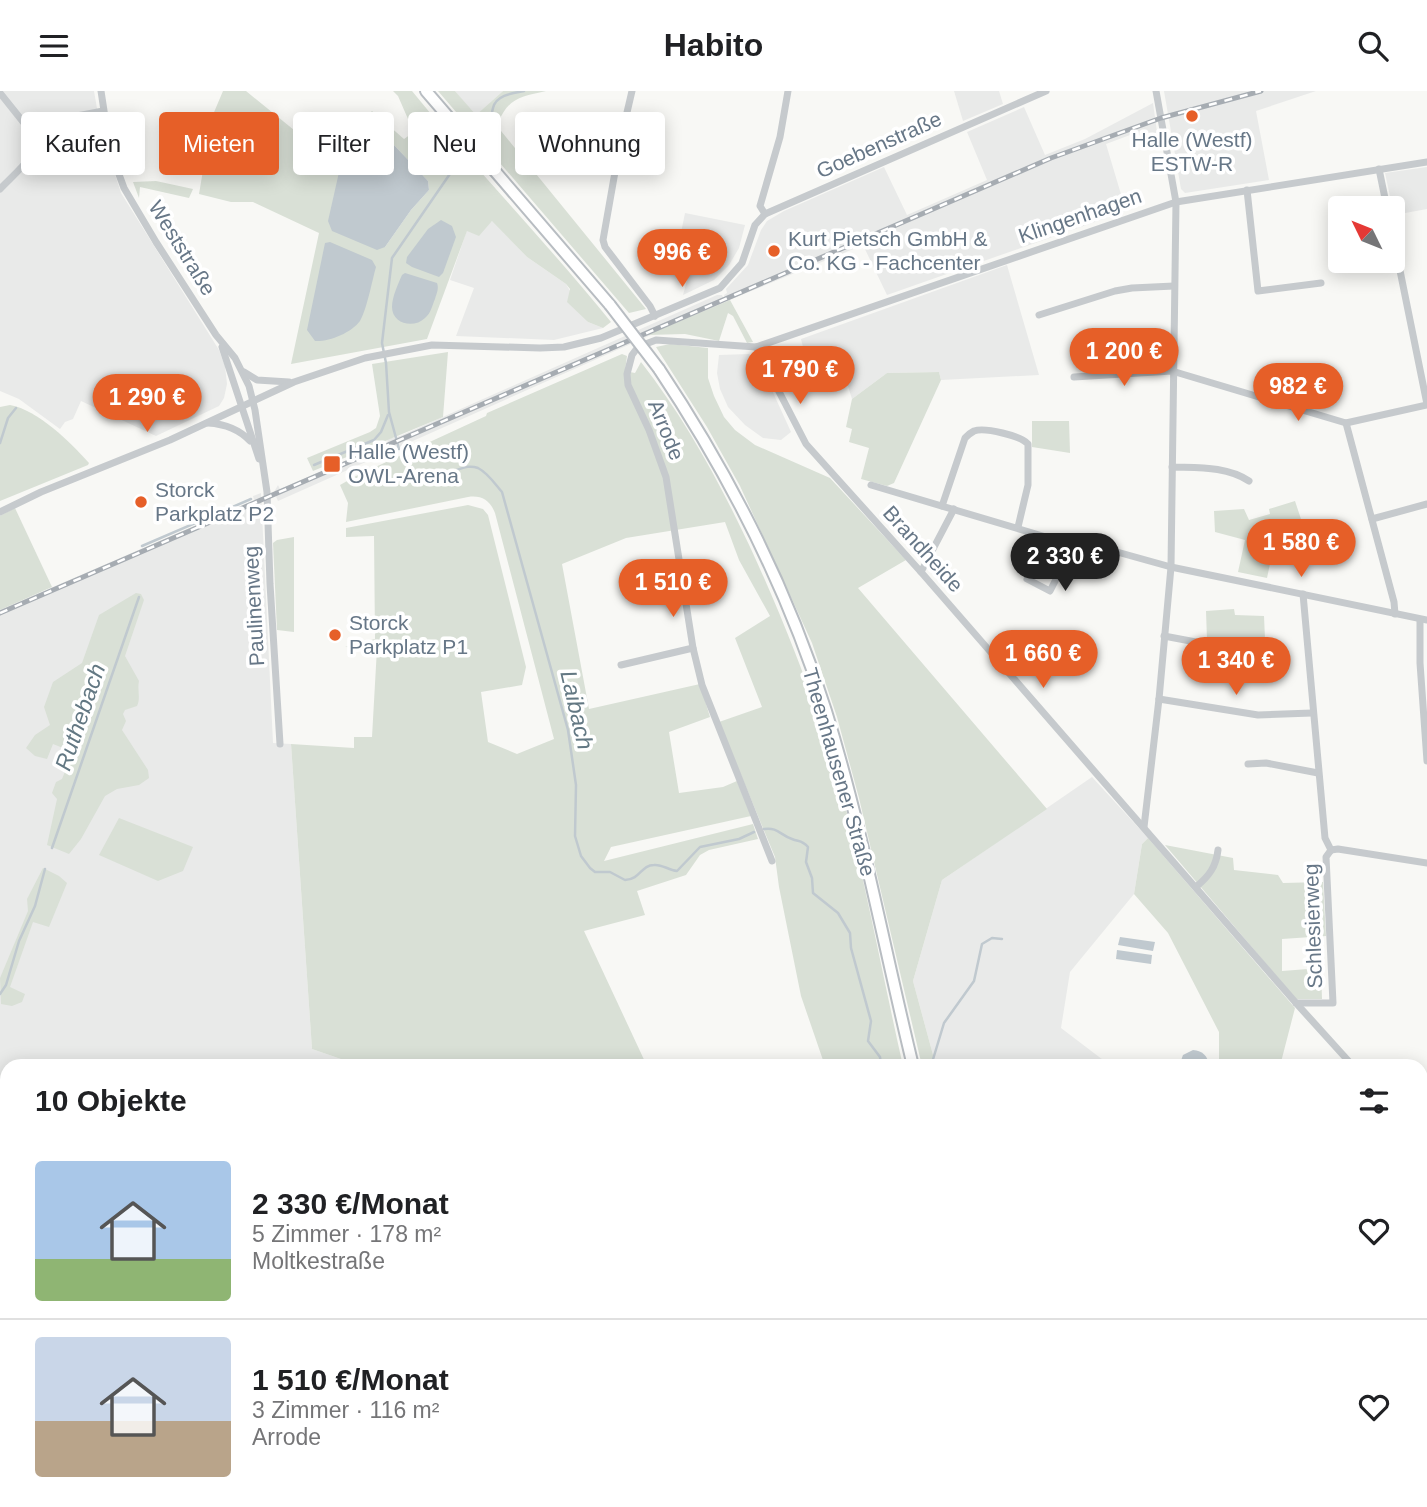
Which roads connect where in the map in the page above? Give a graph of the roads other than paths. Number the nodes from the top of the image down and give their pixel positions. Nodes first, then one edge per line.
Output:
1 (101, 91) edge
2 (426, 91) edge
3 (632, 91) edge
4 (788, 91) edge
5 (1046, 91) edge
6 (1156, 91) edge
7 (0, 93) edge
8 (103, 111) junction
9 (98, 112) edge
10 (627, 112) edge
11 (21, 119) edge
12 (1427, 162) edge
13 (21, 167) edge
14 (1379, 169) junction
15 (615, 175) edge
16 (0, 189) edge
17 (1247, 190) junction
18 (1385, 196) edge
19 (1175, 202) junction
20 (765, 214) junction
21 (1400, 273) edge
22 (1321, 283) dead end
23 (1174, 286) junction
24 (1039, 315) dead end
25 (655, 316) junction
26 (220, 341) junction
27 (755, 347) junction
28 (1172, 371) junction
29 (244, 372) junction
30 (1074, 377) dead end
31 (293, 381) junction
32 (253, 401) junction
33 (1427, 404) edge
34 (241, 407) junction
35 (207, 423) junction
36 (1346, 423) junction
37 (254, 447) junction
38 (262, 466) junction
39 (1172, 467) junction
40 (1249, 481) dead end
41 (871, 485) dead end
42 (1427, 504) edge
43 (943, 506) junction
44 (954, 509) junction
45 (0, 512) edge
46 (1372, 519) junction
47 (1018, 527) junction
48 (1076, 540) junction
49 (1171, 567) junction
50 (920, 572) junction
51 (1027, 579) dead end
52 (1303, 594) junction
53 (1395, 614) junction
54 (1423, 620) edge
55 (1164, 636) junction
56 (693, 648) junction
57 (1262, 649) dead end
58 (621, 665) dead end
59 (1159, 699) junction
60 (1312, 713) junction
61 (280, 744) dead end
62 (1427, 761) edge
63 (1248, 764) dead end
64 (1318, 773) junction
65 (1144, 827) junction
66 (1217, 850) dead end
67 (1331, 850) junction
68 (772, 861) dead end
69 (1427, 863) edge
70 (1196, 887) junction
71 (1296, 1003) junction
72 (911, 1059) edge
73 (1347, 1059) edge

1 - 8 street, Weststraße
2 - 72 main road, Theenhausener Straße, bridge
3 - 10 street
4 - 20 street
5 - 20 street, Goebenstraße
6 - 19 street
7 - 11 street
8 - 9 street
8 - 26 street, Weststraße
12 - 14 street, Klingenhagen
13 - 16 street
14 - 17 street, Klingenhagen
14 - 18 street
15 - 25 street
17 - 19 street, Klingenhagen
17 - 22 street
19 - 23 street
19 - 27 street, Klingenhagen
20 - 25 street
21 - 33 street
23 - 24 street
23 - 28 street
25 - 31 street
26 - 29 street, Weststraße
26 - 34 street, Weststraße
27 - 50 street, Brandheide
27 - 56 street, Arrode
28 - 30 street
28 - 36 street
28 - 39 street
29 - 31 street
29 - 32 street, Weststraße
31 - 32 street
32 - 34 street
32 - 38 street, Paulinenweg
33 - 36 street
34 - 35 street
34 - 37 street, Paulinenweg
35 - 37 street, Paulinenweg
35 - 45 street
36 - 46 street
37 - 38 street, Paulinenweg
38 - 61 street, Paulinenweg
39 - 40 street
39 - 49 street
41 - 43 street
42 - 46 street
43 - 44 street
43 - 47 street
44 - 47 street
44 - 50 street
46 - 53 street
47 - 48 street
48 - 49 street
48 - 51 street
49 - 52 street
49 - 55 street
50 - 65 street, Brandheide
52 - 53 street
52 - 60 street, Schlesierweg
53 - 54 street
54 - 62 street
55 - 57 street
55 - 59 street
56 - 58 street
56 - 68 street, Arrode
59 - 60 street
59 - 65 street
60 - 64 street, Schlesierweg
63 - 64 street
64 - 67 street, Schlesierweg
65 - 70 street, Brandheide
66 - 70 street
67 - 69 street
67 - 71 street, Schlesierweg
70 - 71 street, Brandheide
71 - 73 street, Brandheide

